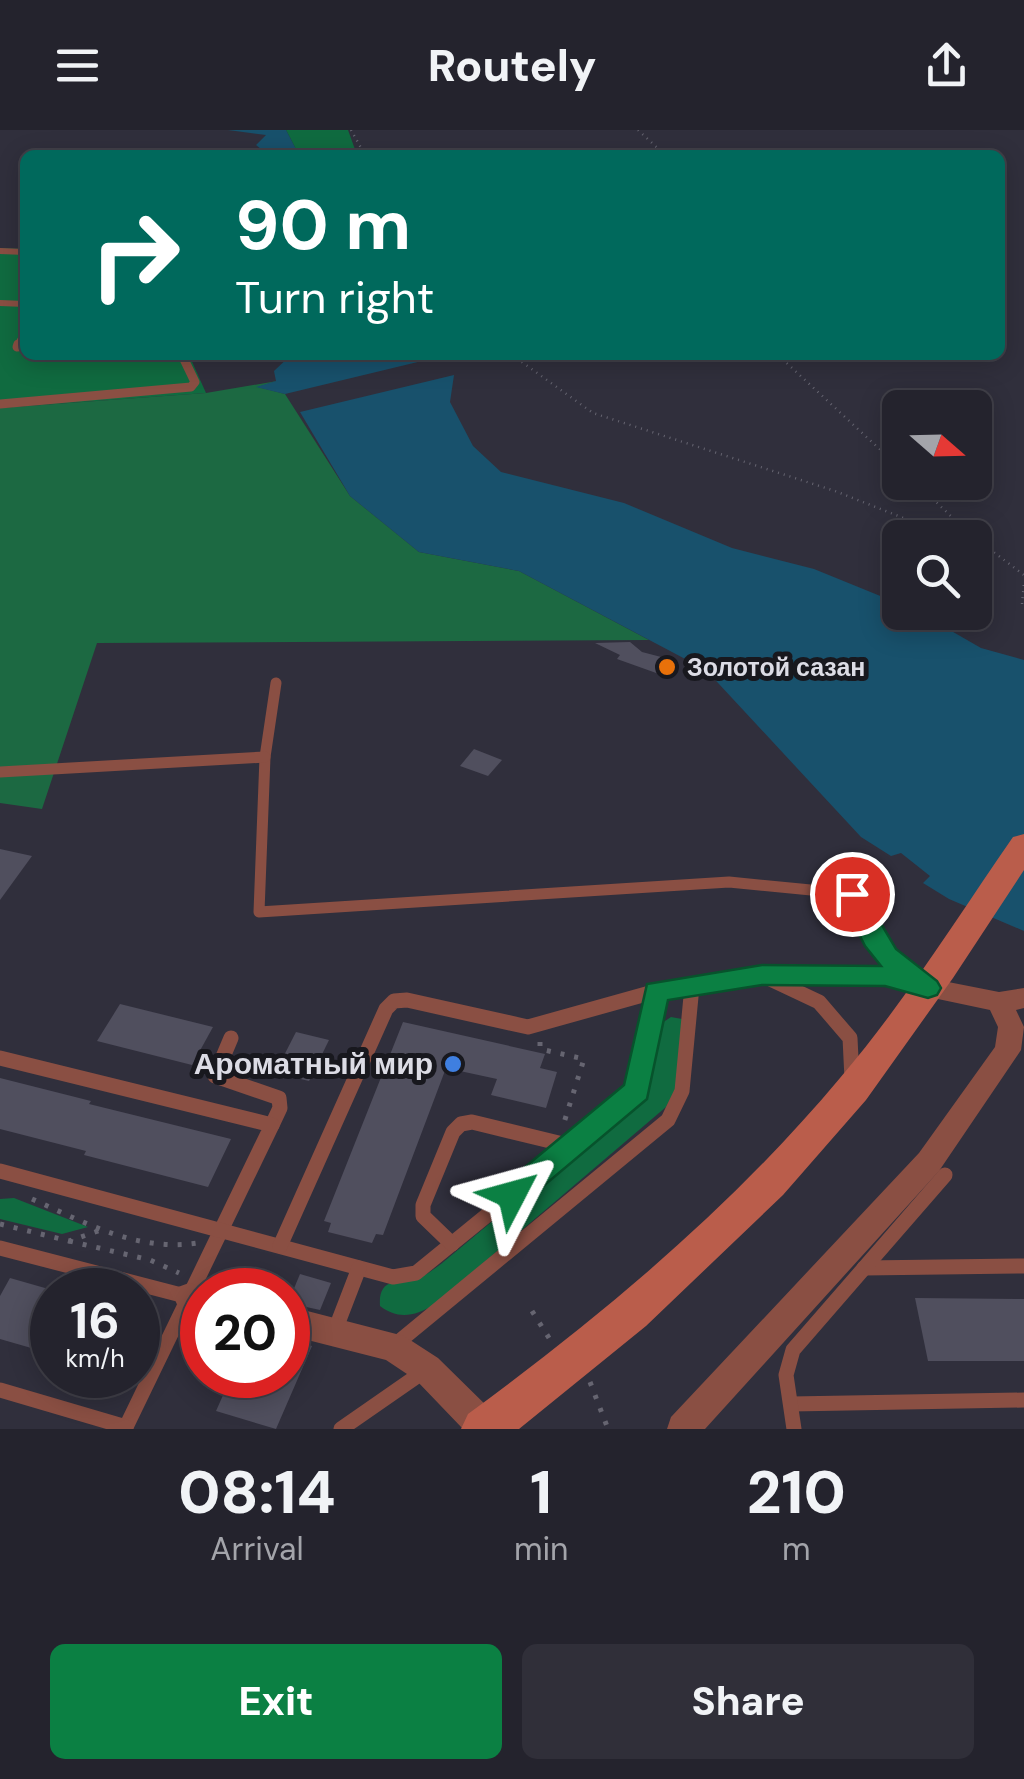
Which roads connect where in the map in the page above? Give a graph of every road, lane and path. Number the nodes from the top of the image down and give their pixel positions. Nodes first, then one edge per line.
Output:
1 (638, 130) edge
2 (660, 150) edge
3 (184, 360) edge
4 (519, 360) edge
5 (783, 360) edge
6 (0, 404) edge
7 (882, 451) edge
8 (934, 500) edge
9 (907, 520) edge
10 (956, 520) edge
11 (992, 553) edge
12 (1024, 575) edge
13 (1024, 582) edge
14 (1022, 604) edge
15 (276, 683) dead end
16 (264, 757) junction
17 (0, 772) edge
18 (1024, 846) edge
19 (762, 975) junction
20 (692, 986) junction
21 (928, 988) junction
22 (657, 992) junction
23 (1015, 1014) edge
24 (540, 1024) junction
25 (232, 1038) dead end
26 (0, 1058) edge
27 (852, 1089) junction
28 (272, 1125) junction
29 (565, 1145) junction
30 (0, 1171) edge
31 (946, 1174) dead end
32 (26, 1196) dead end
33 (0, 1224) edge
34 (102, 1229) junction
35 (219, 1234) junction
36 (69, 1242) junction
37 (452, 1244) junction
38 (280, 1246) junction
39 (0, 1248) edge
40 (1024, 1266) edge
41 (206, 1268) edge
42 (360, 1268) junction
43 (864, 1268) junction
44 (180, 1282) edge
45 (180, 1289) edge
46 (532, 1312) dead end
47 (180, 1324) edge
48 (310, 1326) edge
49 (334, 1332) junction
50 (549, 1338) dead end
51 (392, 1347) junction
52 (427, 1369) junction
53 (589, 1379) dead end
54 (0, 1390) edge
55 (1024, 1400) edge
56 (790, 1404) junction
57 (126, 1428) edge
58 (484, 1428) edge
59 (341, 1429) edge
60 (608, 1429) edge
61 (683, 1429) edge
62 (794, 1429) edge

1 - 2 path
3 - 6 lane
4 - 9 path
5 - 7 path
8 - 10 path
11 - 12 path
13 - 14 path
15 - 16 lane
16 - 17 lane
16 - 21 lane
18 - 21 main road
19 - 20 lane
19 - 21 lane
19 - 27 lane
20 - 22 lane
20 - 51 lane
21 - 23 street
21 - 27 main road
22 - 24 lane
22 - 29 lane
23 - 61 street
24 - 29 path
24 - 38 lane
25 - 28 lane
26 - 28 lane
27 - 58 main road
28 - 35 lane
29 - 37 lane
29 - 37 lane
30 - 35 lane
31 - 43 lane
32 - 34 path
33 - 36 path
34 - 35 path
34 - 36 path
35 - 38 lane
35 - 41 lane
36 - 44 path
37 - 42 lane
38 - 42 lane
39 - 45 lane
40 - 43 lane
42 - 49 lane
43 - 56 lane
46 - 50 path
47 - 57 lane
48 - 49 street
49 - 51 street
51 - 52 street
52 - 58 street
52 - 59 lane
53 - 60 path
54 - 57 lane
55 - 56 lane
56 - 62 lane

